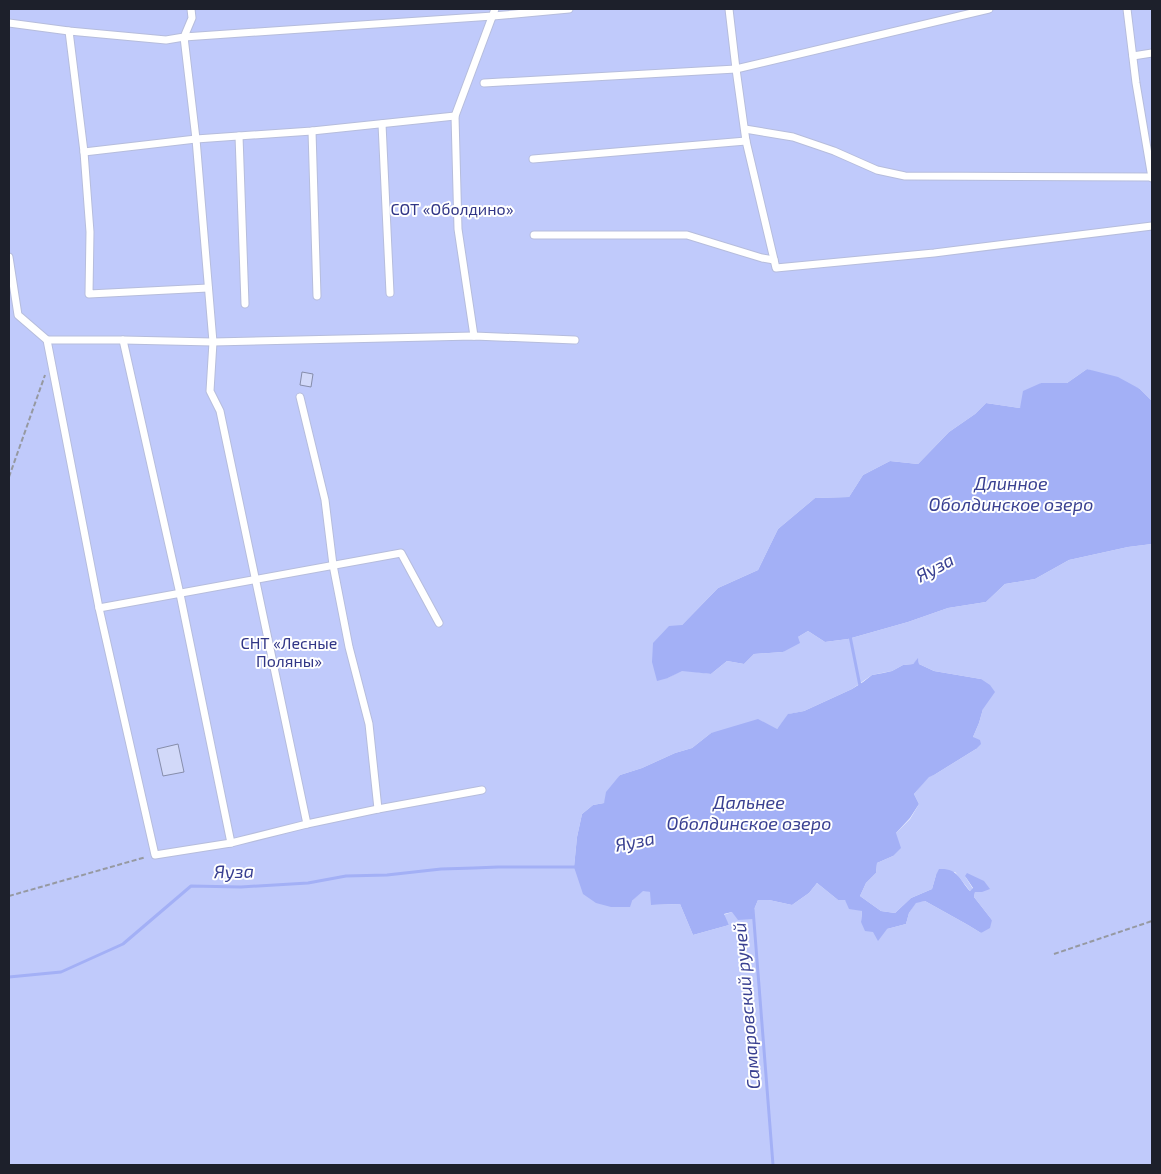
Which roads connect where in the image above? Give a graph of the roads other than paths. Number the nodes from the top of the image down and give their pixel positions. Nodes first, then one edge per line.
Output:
1 (191, 9) edge
2 (569, 9) edge
3 (729, 9) edge
4 (989, 9) edge
5 (1127, 9) edge
6 (494, 12) edge
7 (9, 23) edge
8 (69, 31) junction
9 (184, 37) junction
10 (1152, 53) edge
11 (1133, 56) junction
12 (736, 69) junction
13 (484, 83) dead end
14 (455, 116) junction
15 (382, 124) junction
16 (745, 129) junction
17 (312, 131) junction
18 (239, 136) junction
19 (196, 139) junction
20 (746, 141) junction
21 (84, 152) junction
22 (533, 159) dead end
23 (1152, 177) edge
24 (1152, 226) edge
25 (534, 235) dead end
26 (9, 257) edge
27 (774, 260) junction
28 (208, 288) junction
29 (390, 294) dead end
30 (317, 296) dead end
31 (244, 304) dead end
32 (474, 336) junction
33 (47, 340) junction
34 (124, 340) junction
35 (574, 340) dead end
36 (213, 342) junction
37 (300, 397) dead end
38 (332, 565) junction
39 (256, 579) junction
40 (180, 594) junction
41 (99, 608) junction
42 (439, 623) dead end
43 (482, 790) dead end
44 (378, 809) junction
45 (307, 824) junction
46 (231, 843) junction

1 - 9 lane
2 - 6 lane
3 - 12 lane
4 - 12 lane
5 - 11 lane
6 - 9 lane
6 - 14 lane
7 - 8 lane
8 - 9 lane
8 - 21 lane
9 - 19 lane
10 - 11 lane
11 - 23 lane
12 - 13 lane
12 - 16 lane
14 - 15 lane
14 - 32 lane
15 - 17 lane
15 - 29 lane
16 - 20 lane
16 - 23 lane
17 - 18 lane
17 - 30 lane
18 - 19 lane
18 - 31 lane
19 - 21 lane
19 - 28 lane
20 - 22 lane
20 - 27 lane
21 - 28 lane
24 - 27 lane
25 - 27 lane
26 - 33 lane
28 - 36 lane
32 - 35 lane
32 - 36 lane
33 - 34 lane
33 - 41 lane
34 - 36 lane
34 - 40 lane
36 - 39 lane
37 - 38 lane
38 - 39 lane
38 - 42 lane
38 - 44 lane
39 - 40 lane
39 - 45 lane
40 - 41 lane
40 - 46 lane
41 - 46 lane
43 - 44 lane
44 - 45 lane
45 - 46 lane

